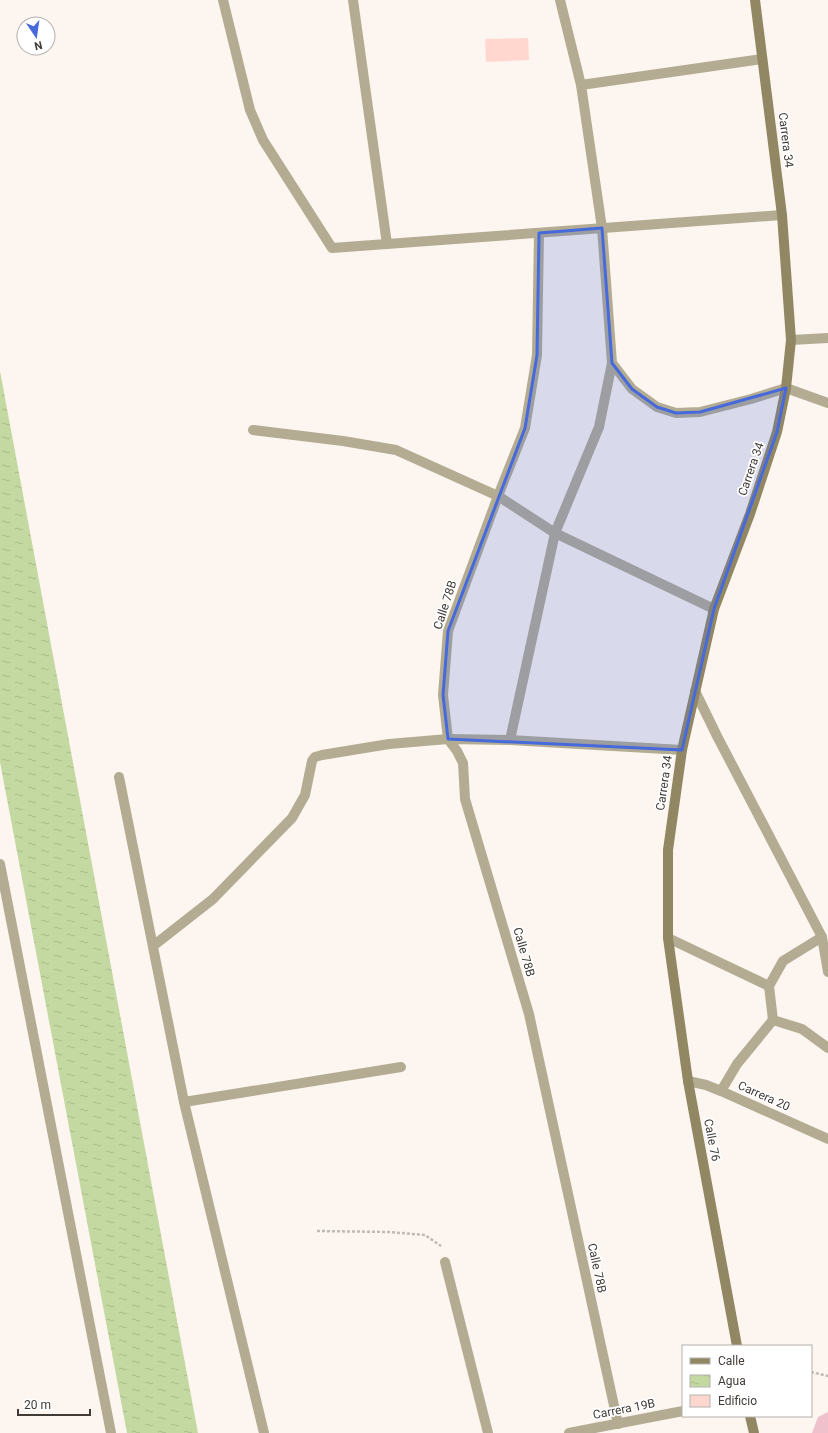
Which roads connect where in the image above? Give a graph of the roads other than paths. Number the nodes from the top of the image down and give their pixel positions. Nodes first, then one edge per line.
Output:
1 (223, 0) edge
2 (353, 0) edge
3 (560, 0) edge
4 (755, 0) edge
5 (762, 59) junction
6 (582, 85) junction
7 (782, 215) junction
8 (602, 228) junction
9 (539, 233) junction
10 (387, 244) junction
11 (828, 338) edge
12 (791, 340) junction
13 (612, 363) junction
14 (786, 388) junction
15 (828, 403) edge
16 (253, 430) dead end
17 (498, 496) junction
18 (555, 533) junction
19 (714, 609) junction
20 (695, 691) junction
21 (448, 739) junction
22 (510, 740) junction
23 (682, 750) junction
24 (119, 777) dead end
25 (0, 864) edge
26 (822, 937) junction
27 (668, 938) junction
28 (153, 946) junction
29 (828, 972) edge
30 (770, 986) junction
31 (773, 1020) junction
32 (828, 1048) edge
33 (400, 1067) dead end
34 (688, 1081) junction
35 (721, 1091) junction
36 (184, 1102) junction
37 (828, 1139) edge
38 (445, 1262) road end
39 (737, 1345) edge
40 (682, 1411) edge
41 (750, 1417) edge
42 (618, 1424) junction
43 (111, 1433) edge
44 (264, 1433) edge
45 (488, 1433) edge
46 (569, 1433) edge
47 (754, 1433) edge

1 - 10 street
2 - 10 street
3 - 6 street
4 - 5 main road, Carrera 34
5 - 6 street
5 - 7 main road, Carrera 34
6 - 8 street
7 - 8 street
7 - 12 main road, Carrera 34
8 - 9 street
8 - 13 street
9 - 10 street
9 - 17 street, Calle 78B
11 - 12 street
12 - 14 main road, Carrera 34
13 - 14 street
13 - 18 street
14 - 15 street
14 - 19 main road, Carrera 34
16 - 17 street
17 - 18 street
17 - 21 street, Calle 78B
18 - 19 street
18 - 22 street
19 - 20 main road, Carrera 34
20 - 23 main road, Carrera 34
20 - 26 street
21 - 22 street
21 - 28 street
21 - 42 street, Calle 78B
22 - 23 street
23 - 27 main road, Carrera 34
24 - 28 street
25 - 43 street
26 - 29 street
26 - 30 street
27 - 30 street
27 - 34 main road, Calle 76
28 - 36 street
30 - 31 street
31 - 32 street
31 - 35 street
33 - 36 street
34 - 35 street, Carrera 20
34 - 39 main road, Calle 76
35 - 37 street, Carrera 20
36 - 44 street
38 - 45 street
40 - 42 street, Carrera 19B
41 - 47 main road
42 - 46 street, Carrera 19B

